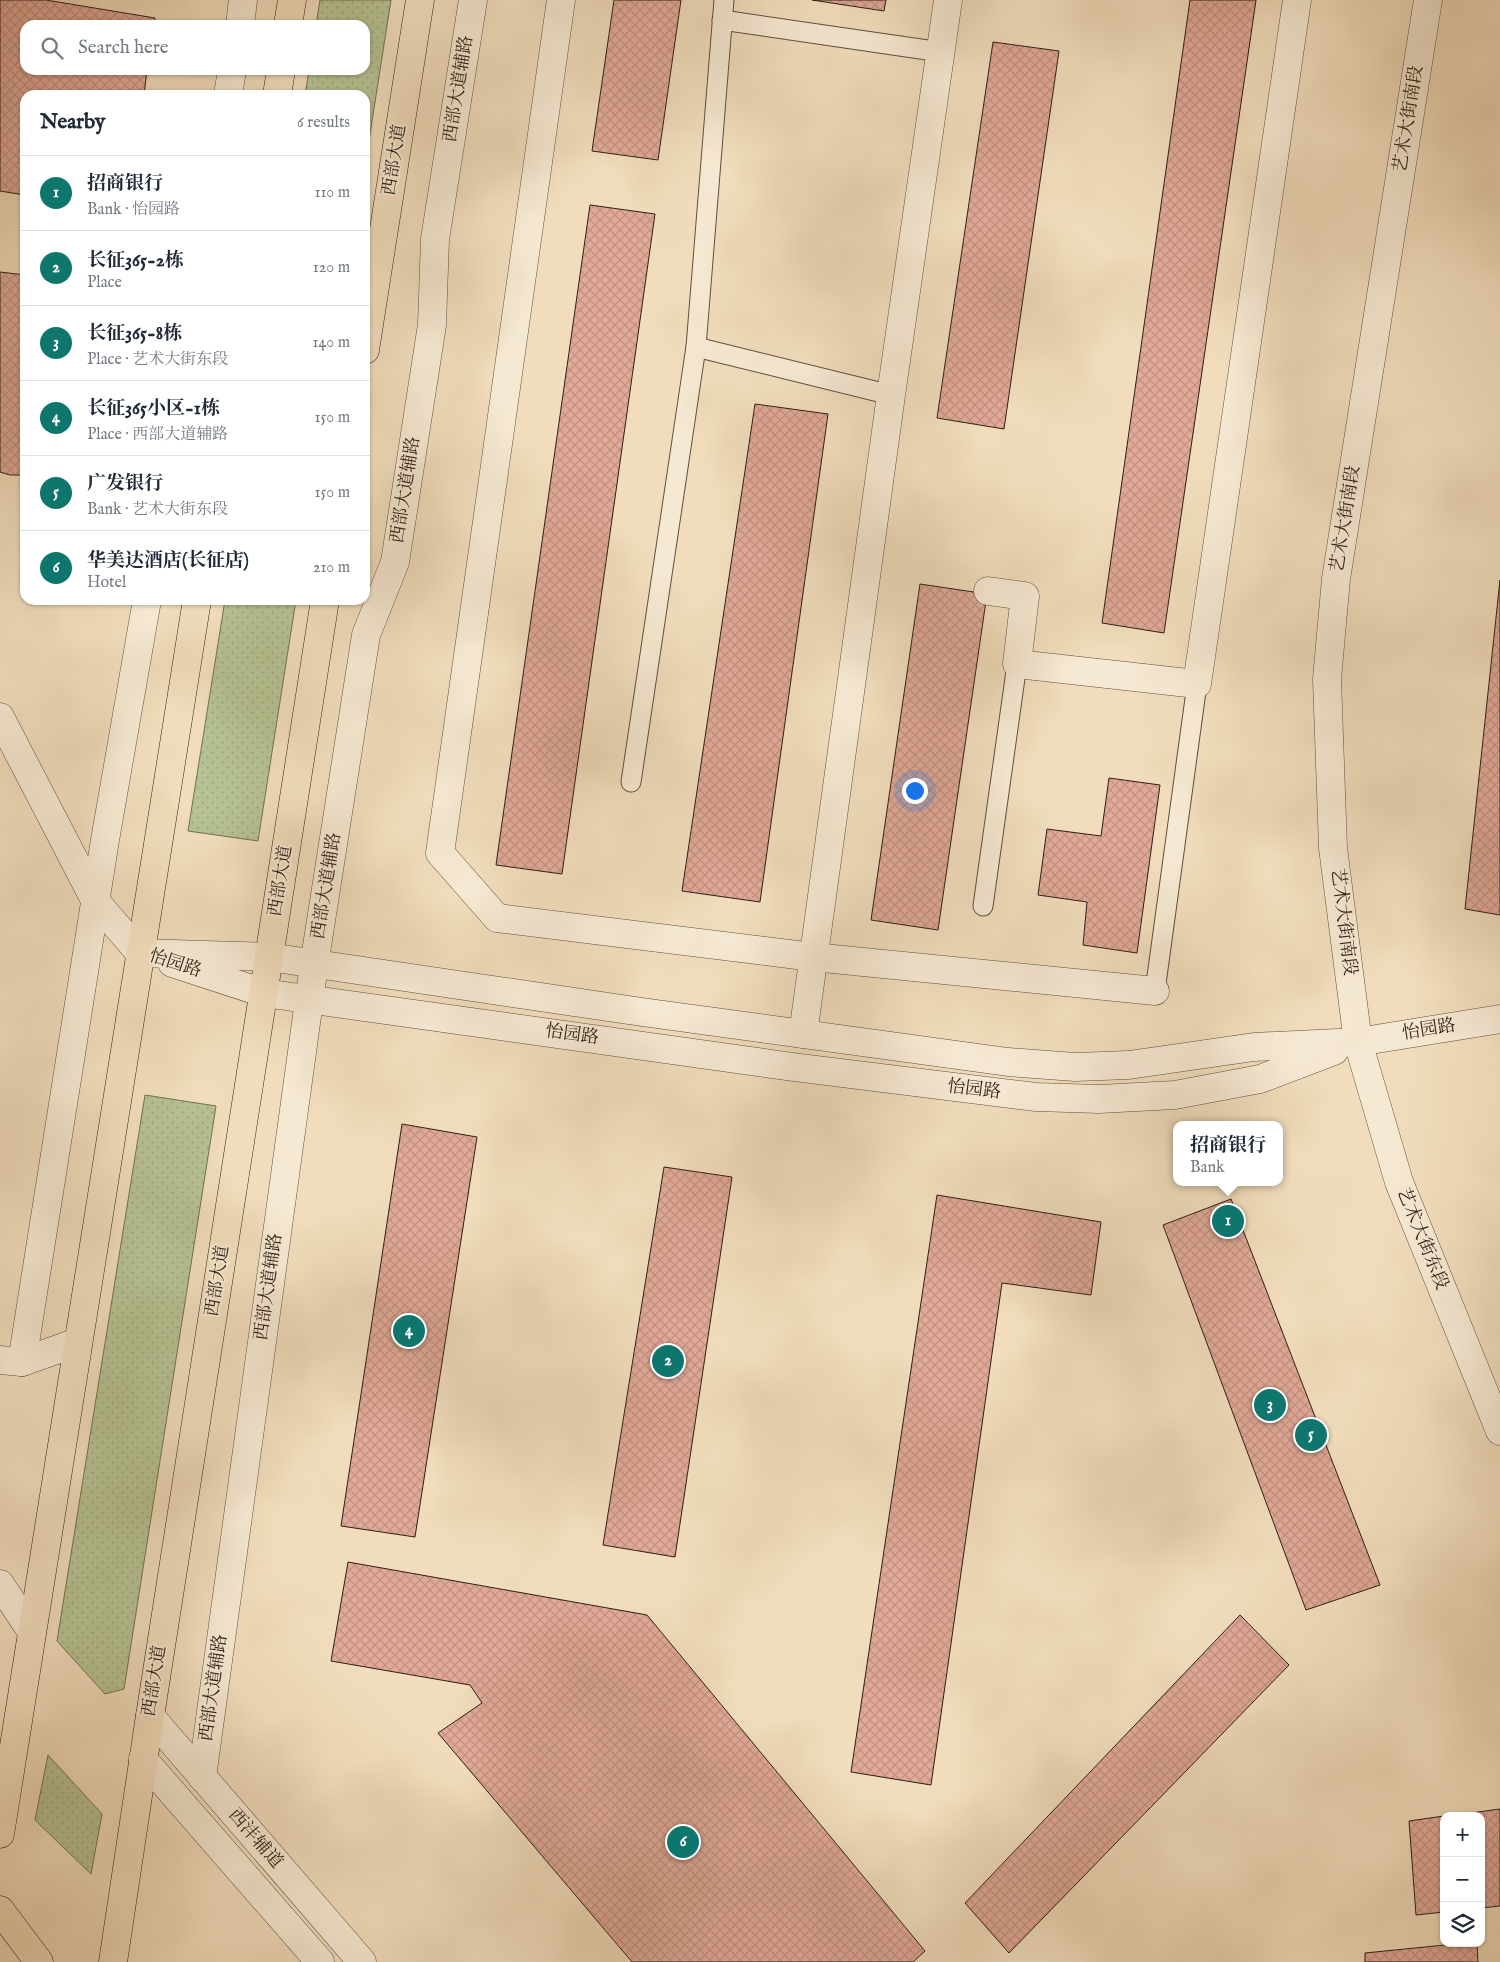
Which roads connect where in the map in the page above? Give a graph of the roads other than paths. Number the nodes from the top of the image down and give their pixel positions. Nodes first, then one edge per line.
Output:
1 (244, 0) edge
2 (292, 0) edge
3 (420, 0) edge
4 (473, 0) edge
5 (562, 0) edge
6 (724, 0) edge
7 (948, 0) edge
8 (1297, 0) edge
9 (1428, 0) edge
10 (241, 20) edge
11 (289, 20) edge
12 (722, 20) junction
13 (940, 52) junction
14 (231, 75) edge
15 (280, 75) edge
16 (229, 90) edge
17 (278, 90) edge
18 (370, 318) edge
19 (696, 347) junction
20 (891, 395) junction
21 (988, 590) dead end
22 (145, 605) edge
23 (196, 605) edge
24 (325, 605) edge
25 (1017, 664) junction
26 (1197, 684) junction
27 (0, 717) edge
28 (631, 782) dead end
29 (96, 902) junction
30 (983, 906) dead end
31 (140, 953) junction
32 (269, 957) junction
33 (813, 957) junction
34 (314, 965) junction
35 (1155, 991) joint
36 (264, 993) junction
37 (310, 998) junction
38 (1500, 1019) edge
39 (802, 1034) junction
40 (1358, 1042) junction
41 (78, 1342) junction
42 (11, 1361) edge
43 (1500, 1430) edge
44 (0, 1584) edge
45 (32, 1632) junction
46 (150, 1716) junction
47 (143, 1759) junction
48 (202, 1778) junction
49 (0, 1834) edge
50 (0, 1910) edge
51 (39, 1962) edge
52 (113, 1962) edge
53 (320, 1962) edge
54 (362, 1962) edge

1 - 10 street
2 - 11 main road
3 - 18 main road, 西部大道
4 - 34 street, 西部大道辅路
5 - 33 street
6 - 12 lane
7 - 13 street
8 - 26 street
9 - 40 street, 艺术大街南段
12 - 13 lane
12 - 19 lane
13 - 20 street
14 - 16 street
15 - 17 main road
19 - 20 lane
19 - 28 lane
20 - 33 street
21 - 25 street
22 - 29 street
23 - 31 main road
24 - 32 main road, 西部大道
25 - 26 street
25 - 30 lane
26 - 35 lane
27 - 29 street
29 - 31 street
29 - 42 street
31 - 32 street, 怡园路
31 - 36 street, 怡园路
31 - 41 main road
32 - 34 street, 怡园路
32 - 36 main road, 西部大道
33 - 35 street
33 - 39 street
34 - 37 street, 西部大道辅路
34 - 39 street, 怡园路
36 - 37 street, 怡园路
36 - 46 main road, 西部大道
37 - 40 street, 怡园路
37 - 48 street, 西部大道辅路
38 - 40 street, 怡园路
39 - 40 street, 怡园路
40 - 43 street, 艺术大街东段
41 - 42 street
41 - 45 main road
44 - 45 street
45 - 49 main road
46 - 47 main road, 西部大道
46 - 48 street, 西沣辅道
47 - 52 main road, 西部大道
47 - 53 street, 西沣辅道
48 - 54 street, 西沣辅道
50 - 51 main road

